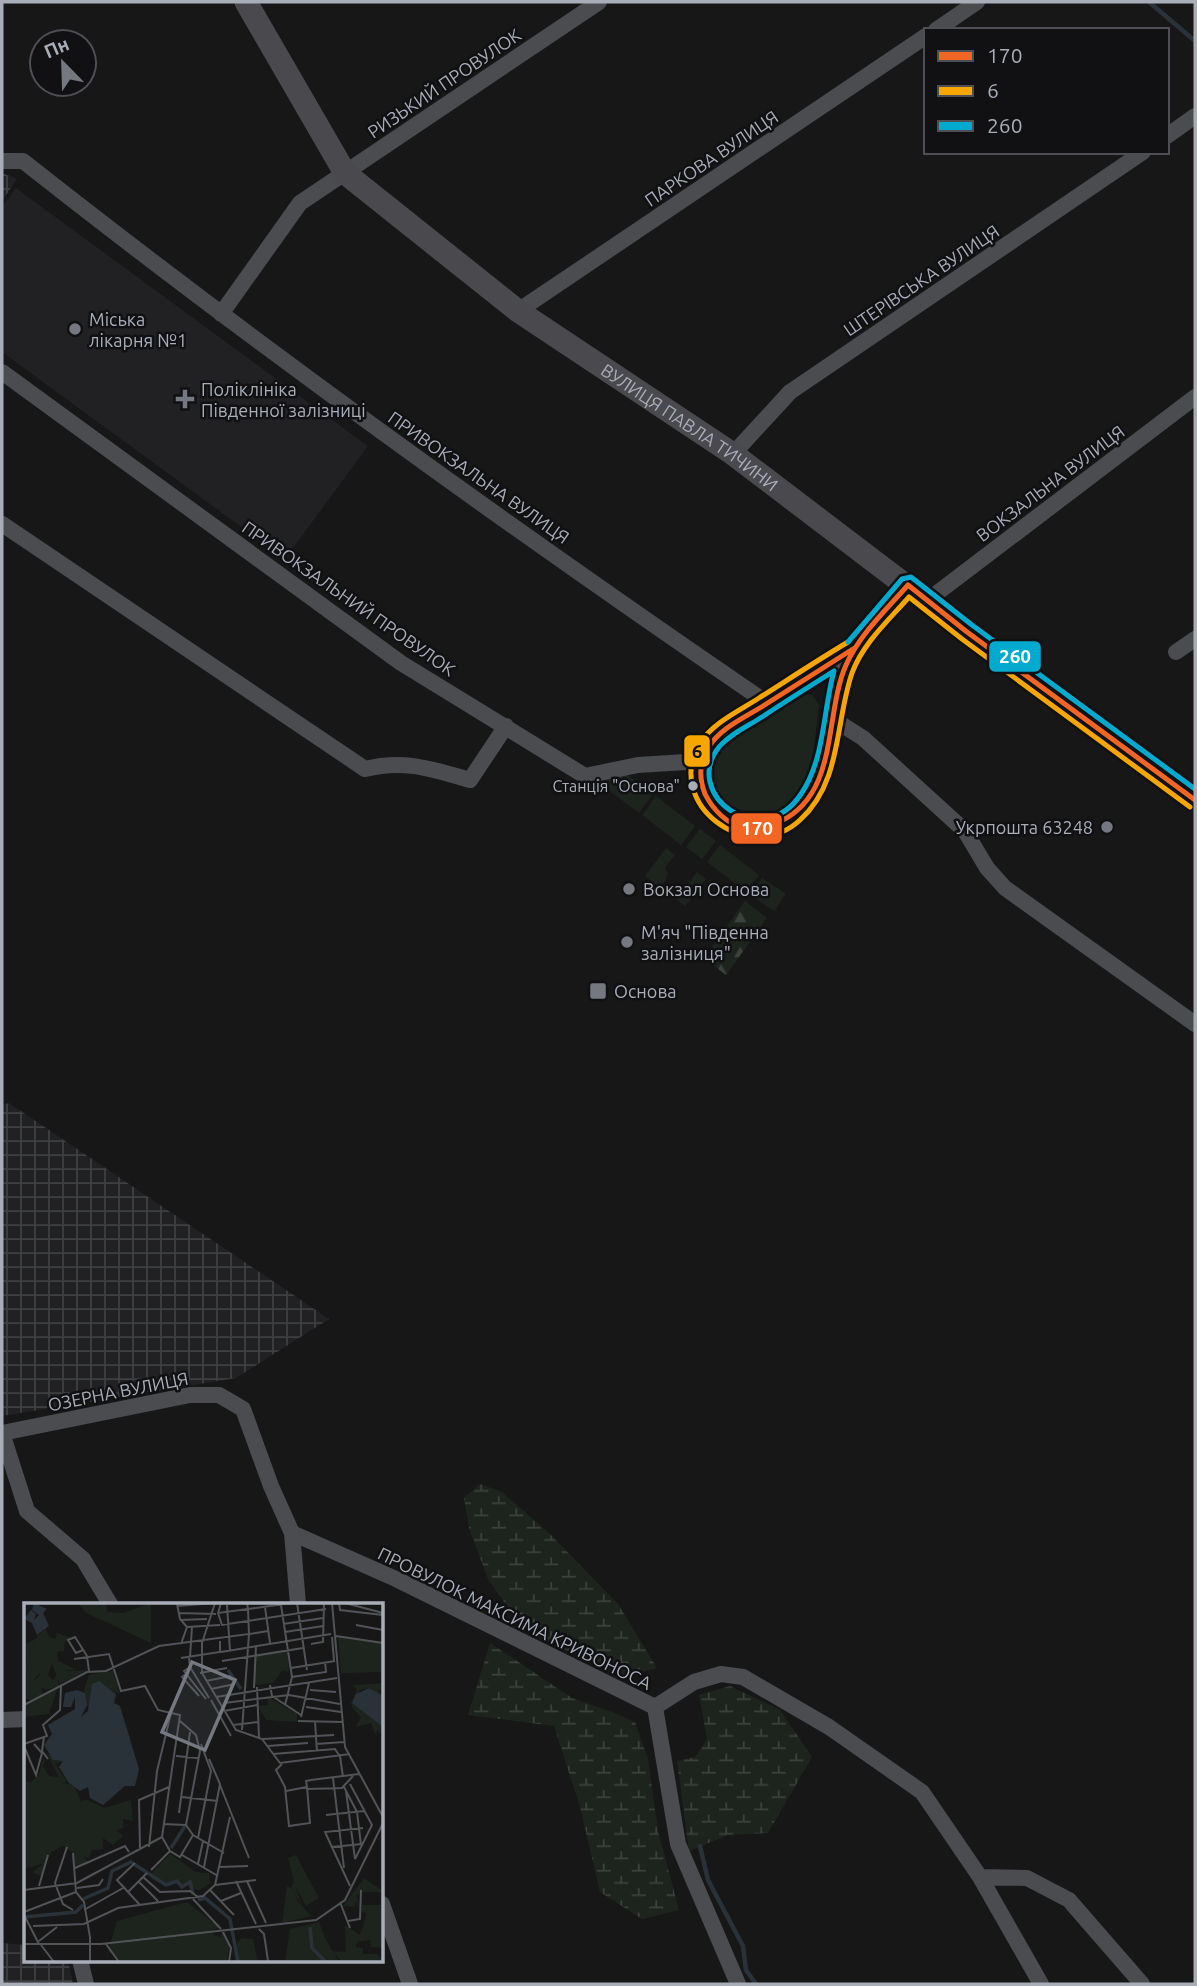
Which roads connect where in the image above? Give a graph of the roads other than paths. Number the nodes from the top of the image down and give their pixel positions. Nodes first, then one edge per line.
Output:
1 (246, 2) edge
2 (599, 2) edge
3 (977, 2) edge
4 (939, 28) edge
5 (924, 37) edge
6 (1195, 117) edge
7 (1169, 134) edge
8 (1140, 154) edge
9 (2, 161) edge
10 (345, 173) junction
11 (518, 311) junction
12 (221, 314) junction
13 (2, 372) edge
14 (1195, 397) edge
15 (733, 454) junction
16 (2, 524) edge
17 (908, 585) junction
18 (928, 600) junction
19 (1195, 639) edge
20 (853, 649) junction
21 (1176, 652) dead end
22 (766, 703) junction
23 (833, 719) junction
24 (506, 726) junction
25 (702, 761) junction
26 (1195, 800) edge
27 (1195, 1024) edge
28 (2, 1433) edge
29 (292, 1533) junction
30 (109, 1603) edge
31 (298, 1603) edge
32 (655, 1707) junction
33 (24, 1719) edge
34 (2, 1720) edge
35 (980, 1877) junction
36 (383, 1907) edge
37 (80, 1962) edge
38 (86, 1984) edge
39 (411, 1984) edge
40 (738, 1984) edge
41 (1041, 1984) edge
42 (1142, 1984) edge

1 - 10 main road, ВУЛИЦЯ ПАВЛА ТИЧИНИ
2 - 10 street, РИЗЬКИЙ ПРОВУЛОК
3 - 4 street
5 - 11 street, ПАРКОВА ВУЛИЦЯ
6 - 7 street
8 - 15 street, ШТЕРІВСЬКА ВУЛИЦЯ
9 - 12 street, ПРИВОКЗАЛЬНА ВУЛИЦЯ
10 - 11 main road, ВУЛИЦЯ ПАВЛА ТИЧИНИ
10 - 12 street, РИЗЬКИЙ ПРОВУЛОК
11 - 15 main road, ВУЛИЦЯ ПАВЛА ТИЧИНИ
12 - 22 street, ПРИВОКЗАЛЬНА ВУЛИЦЯ
13 - 24 street, ПРИВОКЗАЛЬНИЙ ПРОВУЛОК
14 - 18 street, ВОКЗАЛЬНА ВУЛИЦЯ
15 - 17 main road, ВУЛИЦЯ ПАВЛА ТИЧИНИ
16 - 24 street
17 - 18 main road, ВУЛИЦЯ ПАВЛА ТИЧИНИ
17 - 20 street
18 - 26 main road, ВУЛИЦЯ ПАВЛА ТИЧИНИ
19 - 21 street
20 - 22 street
20 - 23 street
22 - 25 street
23 - 25 street
23 - 27 street
24 - 25 street, ПРИВОКЗАЛЬНИЙ ПРОВУЛОК
28 - 29 street, ОЗЕРНА ВУЛИЦЯ
28 - 30 street, ОЗЕРНА ВУЛИЦЯ
29 - 31 street, ОЗЕРНА ВУЛИЦЯ
29 - 32 street, ПРОВУЛОК МАКСИМА КРИВОНОСА
32 - 35 street, ПРОВУЛОК МАКСИМА КРИВОНОСА
32 - 40 street
33 - 34 street
35 - 41 street, ПРОВУЛОК МАКСИМА КРИВОНОСА
35 - 42 street
36 - 39 street
37 - 38 street

